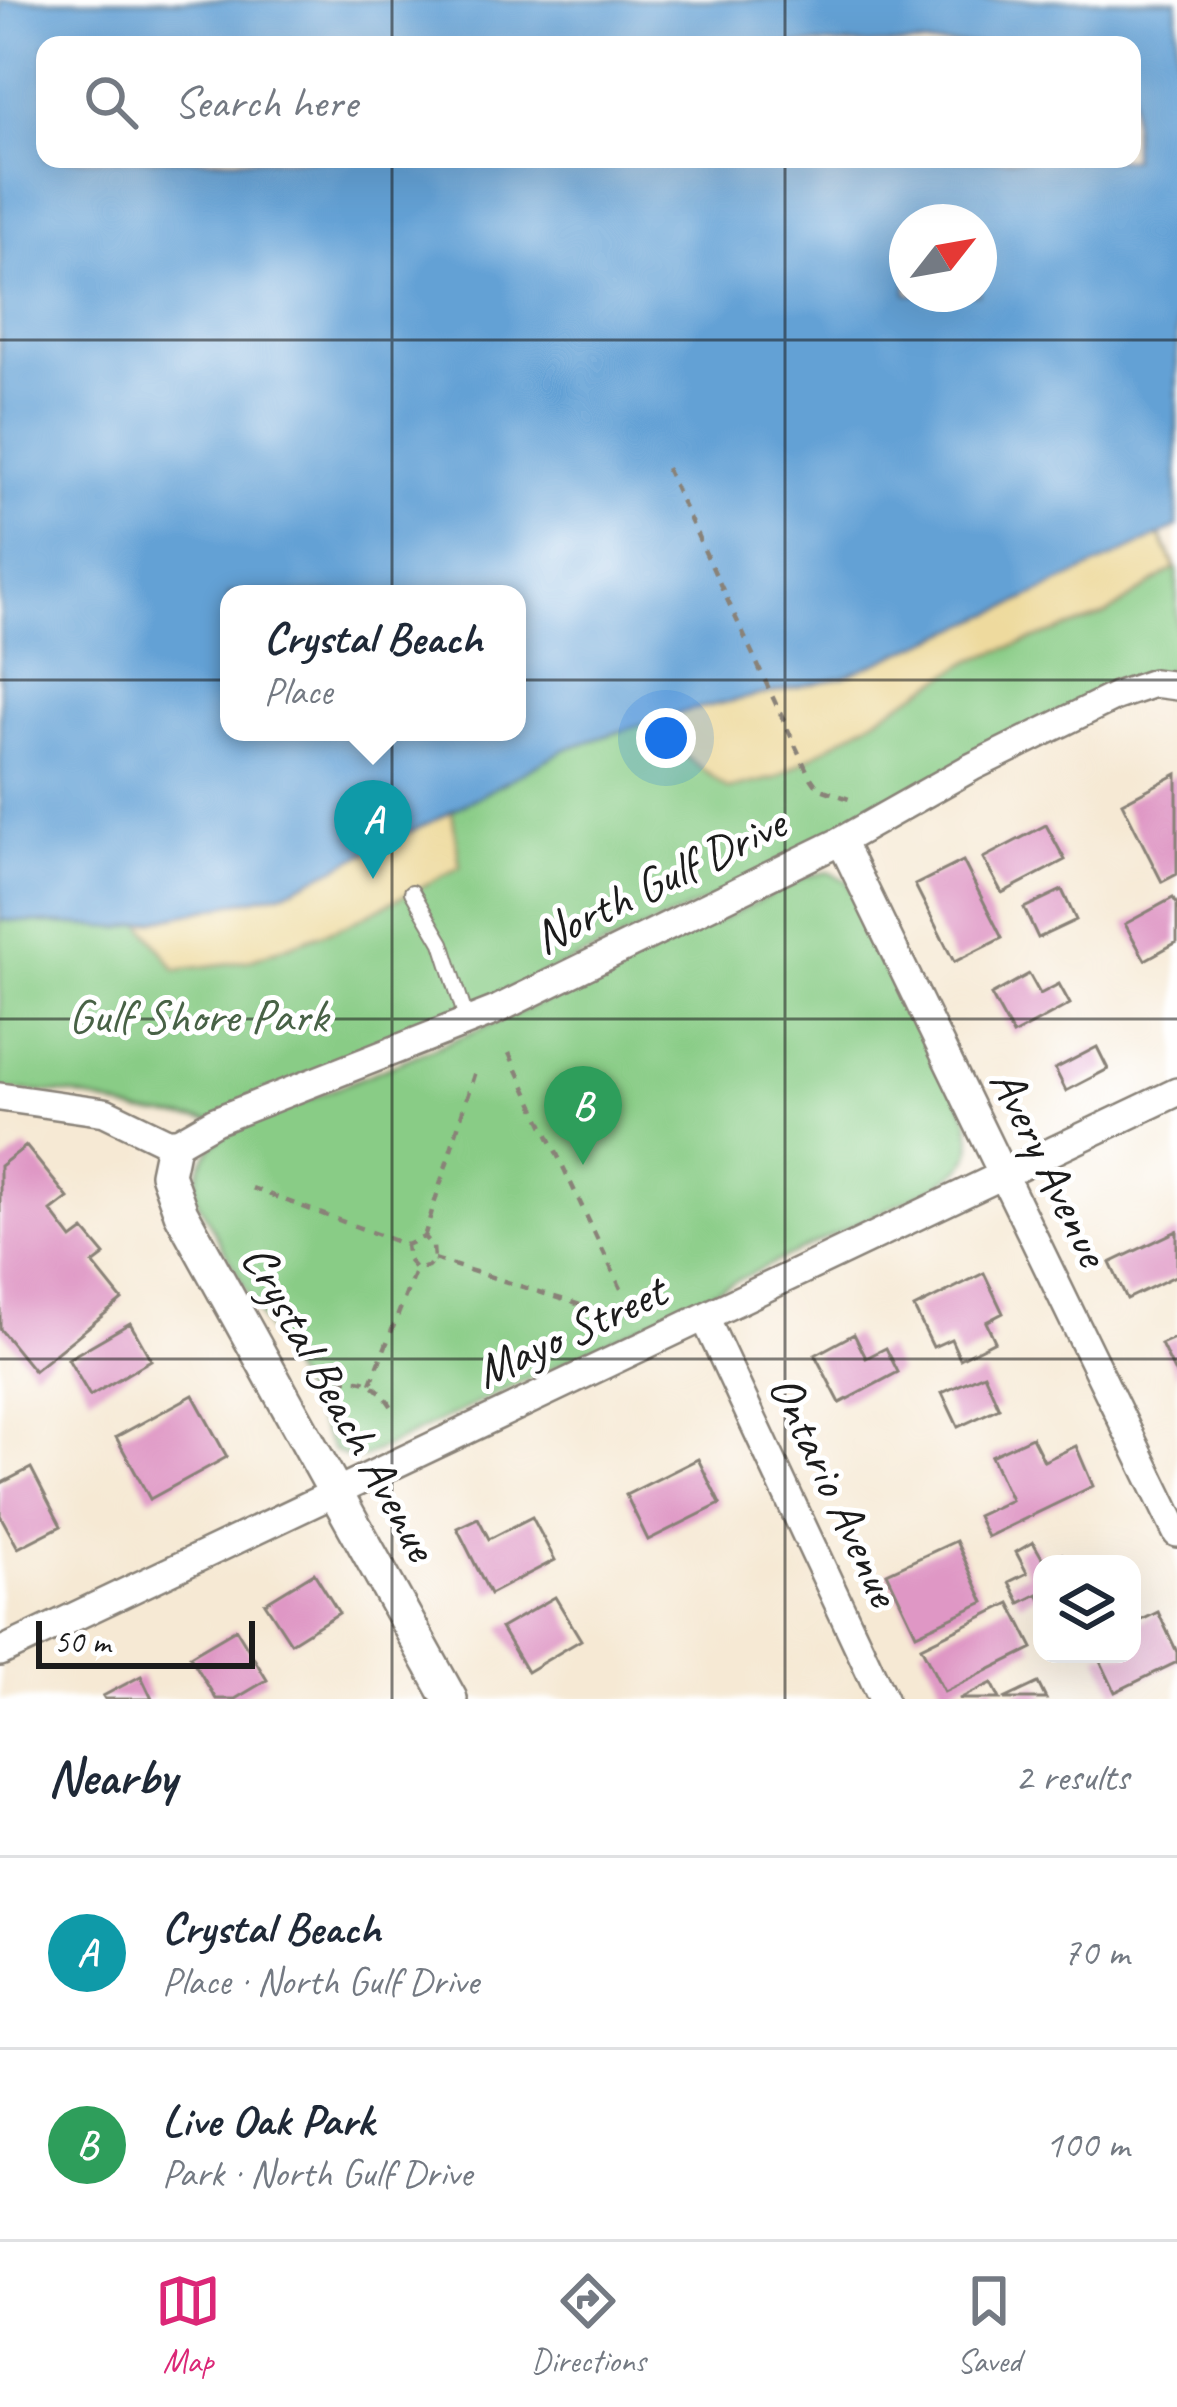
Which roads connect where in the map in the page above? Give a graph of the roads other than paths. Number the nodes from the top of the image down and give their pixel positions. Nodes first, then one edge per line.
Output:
1 (1177, 686) edge
2 (841, 841) junction
3 (412, 892) dead end
4 (467, 1022) junction
5 (1177, 1092) edge
6 (0, 1097) edge
7 (172, 1145) junction
8 (1005, 1175) junction
9 (705, 1318) junction
10 (333, 1490) junction
11 (1177, 1533) edge
12 (0, 1652) edge
13 (450, 1699) edge
14 (883, 1699) edge

1 - 2 street, North Gulf Drive
2 - 4 street, North Gulf Drive
2 - 8 street, Avery Avenue
3 - 4 lane
4 - 7 street, North Gulf Drive
5 - 8 street, Mayo Street
6 - 7 street
7 - 10 street, Crystal Beach Avenue
8 - 9 street, Mayo Street
8 - 11 street, Avery Avenue
9 - 10 street, Mayo Street
9 - 14 street, Ontario Avenue
10 - 12 street, Mayo Street
10 - 13 street, Crystal Beach Avenue

